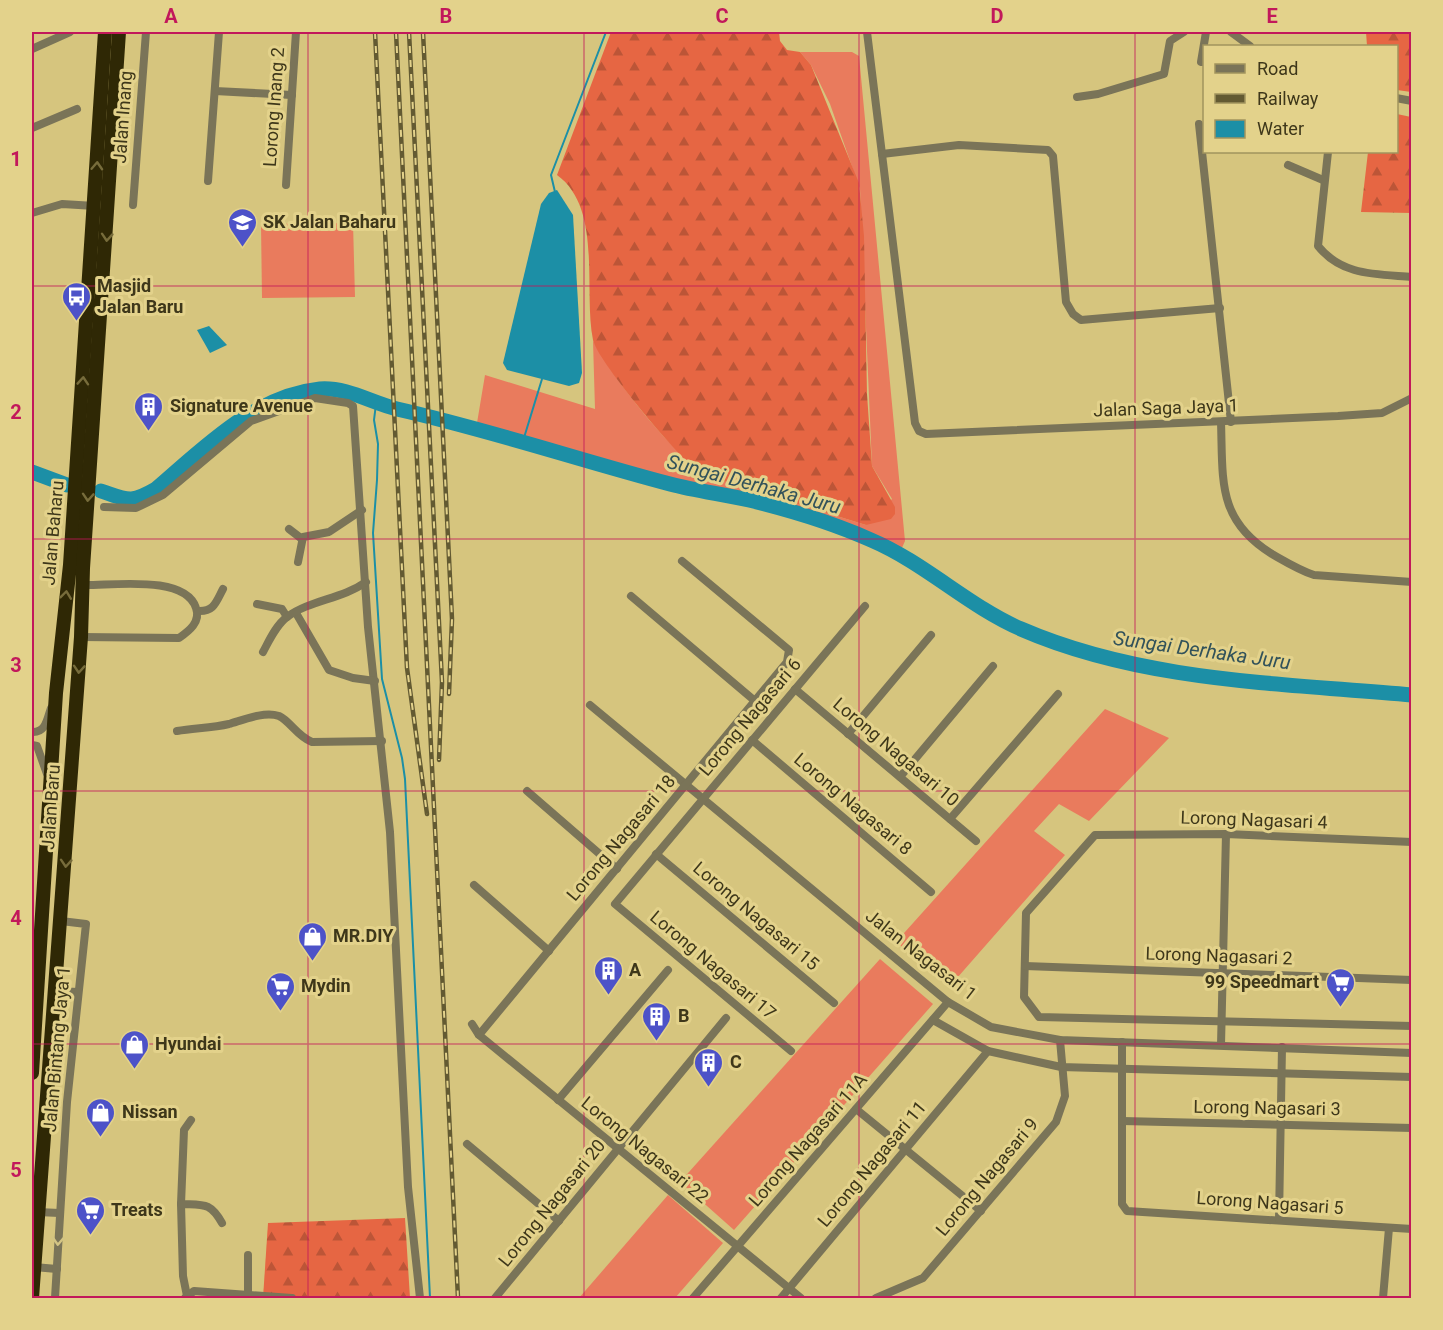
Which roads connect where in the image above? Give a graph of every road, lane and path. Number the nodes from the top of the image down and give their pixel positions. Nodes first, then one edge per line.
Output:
1 (70, 32) edge
2 (105, 32) edge
3 (119, 32) edge
4 (146, 32) edge
5 (219, 32) edge
6 (296, 32) edge
7 (867, 32) edge
8 (1184, 32) edge
9 (1231, 32) edge
10 (1249, 45) edge
11 (32, 49) edge
12 (1203, 50) edge
13 (1201, 62) dead end
14 (215, 91) junction
15 (292, 95) junction
16 (1077, 97) dead end
17 (77, 109) dead end
18 (1199, 124) dead end
19 (32, 128) edge
20 (1328, 153) edge
21 (882, 154) junction
22 (1288, 165) dead end
23 (1323, 180) junction
24 (208, 181) dead end
25 (286, 185) dead end
26 (133, 205) dead end
27 (95, 206) junction
28 (32, 213) edge
29 (1412, 277) edge
30 (1220, 308) junction
31 (1412, 398) edge
32 (1221, 422) junction
33 (1231, 422) junction
34 (86, 439) junction
35 (104, 507) dead end
36 (362, 510) junction
37 (289, 529) dead end
38 (302, 539) junction
39 (682, 561) dead end
40 (298, 562) dead end
41 (77, 567) junction
42 (366, 582) junction
43 (1412, 582) edge
44 (82, 585) junction
45 (223, 589) dead end
46 (631, 596) dead end
47 (257, 604) dead end
48 (865, 606) dead end
49 (198, 611) junction
50 (296, 613) junction
51 (287, 617) junction
52 (931, 635) dead end
53 (81, 637) junction
54 (263, 652) dead end
55 (993, 666) dead end
56 (375, 681) junction
57 (795, 689) junction
58 (56, 693) junction
59 (1058, 694) dead end
60 (755, 701) junction
61 (590, 705) dead end
62 (177, 730) dead end
63 (32, 732) edge
64 (848, 734) junction
65 (753, 740) junction
66 (382, 741) junction
67 (32, 745) edge
68 (900, 777) junction
69 (50, 783) junction
70 (686, 784) junction
71 (527, 791) dead end
72 (703, 798) junction
73 (950, 819) junction
74 (1226, 834) junction
75 (976, 841) dead end
76 (1412, 842) edge
77 (656, 854) junction
78 (617, 869) junction
79 (474, 885) dead end
80 (931, 892) dead end
81 (615, 904) joint
82 (61, 921) junction
83 (549, 951) junction
84 (1025, 966) junction
85 (668, 970) dead end
86 (1222, 973) junction
87 (1412, 980) edge
88 (56, 991) junction
89 (78, 992) junction
90 (948, 1002) junction
91 (834, 1003) dead end
92 (726, 1018) dead end
93 (933, 1020) junction
94 (1221, 1022) junction
95 (472, 1024) dead end
96 (1412, 1026) edge
97 (479, 1035) junction
98 (1060, 1041) junction
99 (1122, 1042) junction
100 (1221, 1045) junction
101 (1282, 1047) junction
102 (791, 1051) dead end
103 (988, 1051) junction
104 (1412, 1053) edge
105 (1061, 1067) junction
106 (1123, 1069) junction
107 (32, 1072) edge
108 (1281, 1074) junction
109 (1412, 1077) edge
110 (558, 1100) junction
111 (856, 1109) junction
112 (191, 1120) dead end
113 (1122, 1121) junction
114 (1280, 1125) junction
115 (1412, 1128) edge
116 (468, 1144) dead end
117 (618, 1149) junction
118 (905, 1149) junction
119 (181, 1204) junction
120 (981, 1211) junction
121 (38, 1212) junction
122 (59, 1213) junction
123 (1279, 1219) junction
124 (559, 1221) junction
125 (222, 1223) dead end
126 (1389, 1228) junction
127 (1412, 1229) edge
128 (737, 1247) junction
129 (248, 1255) dead end
130 (34, 1267) junction
131 (57, 1269) junction
132 (789, 1289) junction
133 (248, 1297) edge
134 (187, 1298) edge
135 (32, 1299) edge
136 (55, 1299) edge
137 (291, 1299) edge
138 (420, 1299) edge
139 (495, 1299) edge
140 (693, 1299) edge
141 (781, 1299) edge
142 (801, 1299) edge
143 (876, 1299) edge
144 (1383, 1299) edge

1 - 11 street
27 -> 2 highway, Jalan Baharu
3 -> 34 highway, Jalan Baharu
4 - 26 street, Jalan Inang
5 - 14 street
6 - 15 street, Lorong Inang 2
7 - 21 street
8 - 16 street
9 - 10 street
12 - 13 street
14 - 15 street
14 - 24 street
15 - 25 street, Lorong Inang 2
17 - 19 street
18 - 30 street
20 - 23 street
21 - 30 street
21 - 32 street, Jalan Saga Jaya 1
22 - 23 street
23 - 29 street
27 - 28 street
34 -> 27 highway, Jalan Baharu
30 - 33 street
31 - 33 street, Jalan Saga Jaya 1
32 - 33 street, Jalan Saga Jaya 1
32 - 43 street
34 - 41 highway, Jalan Baharu
35 - 36 street
36 - 38 street
36 - 42 street
37 - 38 street
38 - 40 street
39 - 60 street, Lorong Nagasari 18
41 - 44 highway, Jalan Baru
58 -> 41 highway, Jalan Baharu
42 - 50 street
42 - 56 street
44 - 49 street
44 - 53 highway, Jalan Baru
45 - 49 street
46 - 60 street
47 - 51 street
48 - 57 street, Lorong Nagasari 6
49 - 53 street
50 - 51 street
50 - 56 street
51 - 54 street
52 - 64 street
53 -> 82 highway, Jalan Baru
55 - 68 street
56 - 66 street
57 - 64 street, Lorong Nagasari 10
57 - 65 street, Lorong Nagasari 6
58 - 63 street
58 - 69 highway, Jalan Baharu
59 - 73 street
60 - 70 street, Lorong Nagasari 18
61 - 70 street, Jalan Nagasari 1
62 - 66 street
64 - 68 street, Lorong Nagasari 10
65 - 72 street, Lorong Nagasari 6
65 - 80 street, Lorong Nagasari 8
66 - 138 street
67 - 69 street
68 - 73 street, Lorong Nagasari 10
69 - 107 highway, Jalan Baharu
70 - 72 street, Jalan Nagasari 1
70 - 78 street, Lorong Nagasari 18
71 - 78 street
72 - 77 street, Lorong Nagasari 6
72 - 90 street, Jalan Nagasari 1
73 - 75 street, Lorong Nagasari 10
74 - 76 street, Lorong Nagasari 4
74 - 84 street, Lorong Nagasari 4
74 - 86 street
77 - 81 street, Lorong Nagasari 6
77 - 91 street, Lorong Nagasari 15
78 - 83 street, Lorong Nagasari 18
79 - 83 street
81 - 102 street, Lorong Nagasari 17
82 - 88 highway, Jalan Baru
82 - 89 street, Jalan Bintang Jaya 1
83 - 97 street, Lorong Nagasari 18
84 - 86 street, Lorong Nagasari 2
84 - 94 street
85 - 110 street
86 - 87 street, Lorong Nagasari 2
86 - 94 street
88 - 89 street
88 - 121 highway, Jalan Baru
89 - 122 street, Jalan Bintang Jaya 1
90 - 93 street, Lorong Nagasari 11A
90 - 98 street, Jalan Nagasari 1
92 - 117 street, Lorong Nagasari 20
93 - 103 street
93 - 111 street, Lorong Nagasari 11A
94 - 96 street
94 - 100 street
95 - 97 street, Lorong Nagasari 22
97 - 110 street, Lorong Nagasari 22
98 - 99 street, Jalan Nagasari 1
98 - 105 street, Lorong Nagasari 9
99 - 100 street, Jalan Nagasari 1
99 - 106 street
100 - 101 street, Jalan Nagasari 1
101 - 104 street, Jalan Nagasari 1
101 - 108 street
103 - 105 street
103 - 118 street, Lorong Nagasari 11
105 - 106 street
105 - 120 street, Lorong Nagasari 9
106 - 108 street
106 - 113 street
108 - 109 street
108 - 114 street
110 - 117 street, Lorong Nagasari 22
111 - 118 street
111 - 128 street, Lorong Nagasari 11A
112 - 119 street
113 - 114 street, Lorong Nagasari 3
113 - 123 street, Lorong Nagasari 5
114 - 115 street, Lorong Nagasari 3
114 - 123 street
116 - 124 street
117 - 124 street, Lorong Nagasari 20
117 - 128 street, Lorong Nagasari 22
118 - 120 street
118 - 132 street, Lorong Nagasari 11
119 - 125 street
119 - 134 street
120 - 143 street, Lorong Nagasari 9
121 - 122 street
121 - 130 highway, Jalan Baru
122 -> 131 street, Jalan Bintang Jaya 1
123 - 126 street, Lorong Nagasari 5
124 - 139 street, Lorong Nagasari 20
126 - 127 street, Lorong Nagasari 5
126 - 144 street
128 - 132 street, Lorong Nagasari 22
128 - 140 street, Lorong Nagasari 11A
129 - 133 street
130 - 131 street
130 - 135 highway, Jalan Baru
131 - 136 street, Jalan Bintang Jaya 1
132 - 141 street, Lorong Nagasari 11
132 - 142 street, Lorong Nagasari 22
133 - 134 street
133 - 137 street

